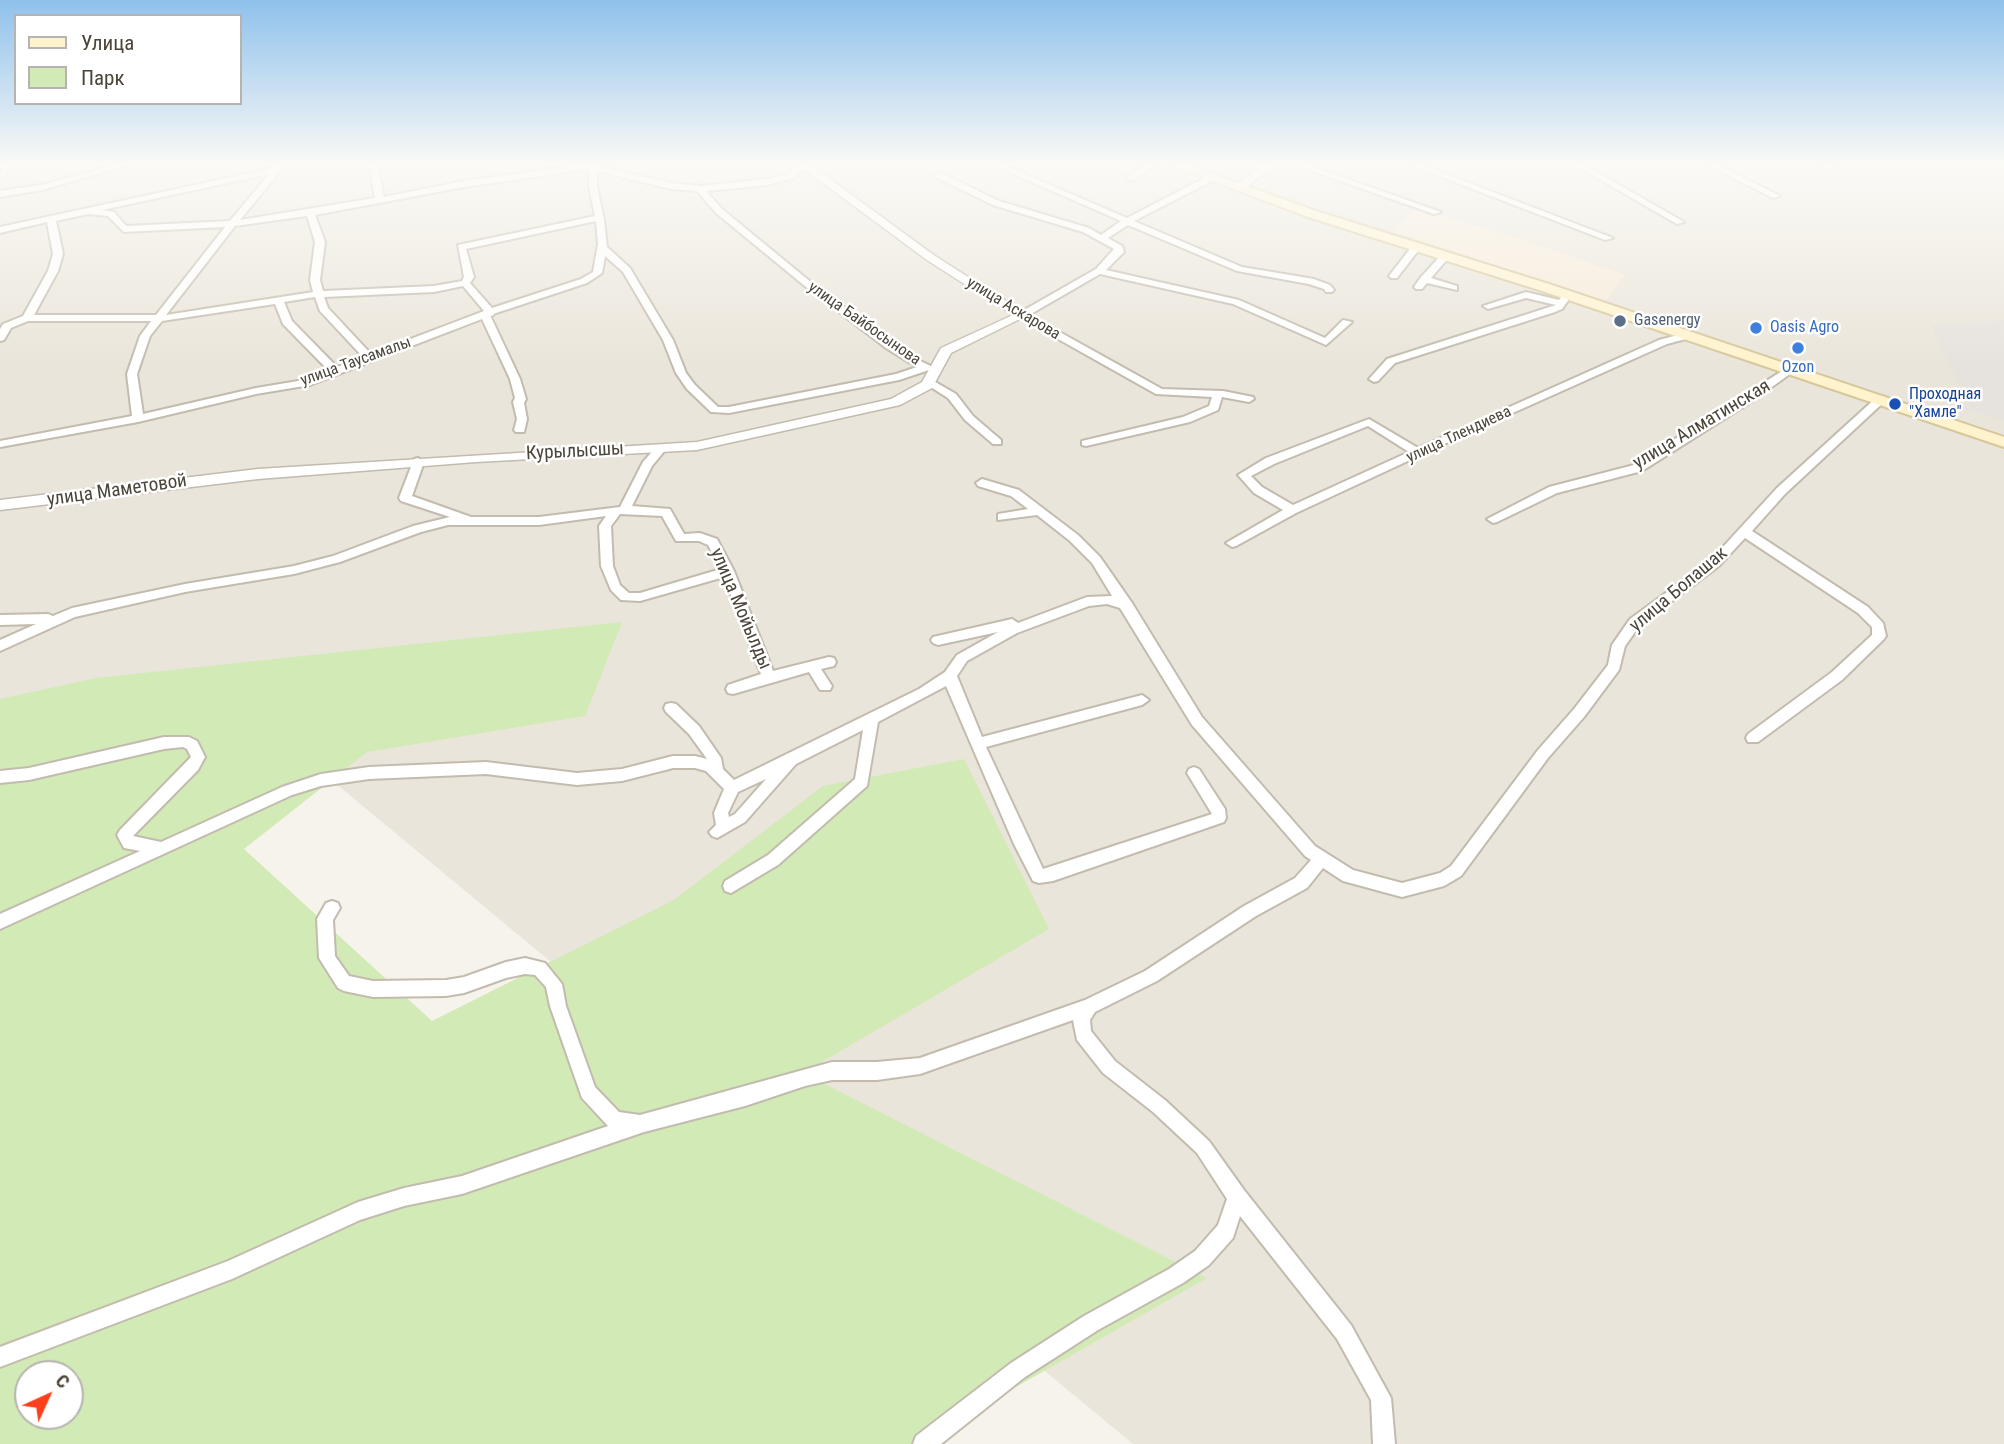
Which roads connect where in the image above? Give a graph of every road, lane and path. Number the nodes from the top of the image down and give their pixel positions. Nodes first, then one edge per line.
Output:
1 (53, 230) edge
2 (228, 230) edge
3 (316, 230) edge
4 (540, 230) edge
5 (600, 230) edge
6 (742, 230) edge
7 (893, 230) edge
8 (1080, 230) edge
9 (1114, 230) edge
10 (1153, 230) edge
11 (1366, 230) edge
12 (1588, 230) edge
13 (1102, 238) junction
14 (1608, 238) dead end
15 (1416, 247) junction
16 (602, 248) junction
17 (1445, 256) junction
18 (1099, 271) junction
19 (1394, 276) dead end
20 (464, 283) junction
21 (1454, 288) dead end
22 (1329, 290) dead end
23 (317, 294) junction
24 (1564, 299) junction
25 (278, 300) junction
26 (1488, 306) dead end
27 (488, 313) junction
28 (1022, 315) junction
29 (27, 318) junction
30 (157, 318) junction
31 (1348, 322) dead end
32 (1689, 335) junction
33 (0, 338) edge
34 (369, 358) junction
35 (1790, 369) junction
36 (933, 371) junction
37 (336, 372) junction
38 (1374, 379) dead end
39 (1218, 394) junction
40 (1249, 398) dead end
41 (1881, 399) junction
42 (138, 419) junction
43 (520, 430) dead end
44 (997, 442) dead end
45 (2004, 442) edge
46 (1086, 443) dead end
47 (0, 444) edge
48 (660, 449) junction
49 (1419, 453) junction
50 (418, 462) junction
51 (233, 476) joint
52 (982, 483) dead end
53 (0, 505) edge
54 (620, 510) junction
55 (1292, 510) junction
56 (1040, 511) junction
57 (1002, 517) dead end
58 (1493, 519) dead end
59 (470, 520) junction
60 (1745, 532) junction
61 (1232, 543) dead end
62 (728, 571) junction
63 (1127, 606) junction
64 (57, 618) junction
65 (0, 620) edge
66 (1033, 620) junction
67 (26, 633) junction
68 (0, 639) edge
69 (939, 639) dead end
70 (0, 646) edge
71 (830, 662) dead end
72 (812, 666) junction
73 (950, 676) junction
74 (769, 677) junction
75 (825, 686) dead end
76 (733, 688) dead end
77 (1142, 700) dead end
78 (671, 708) dead end
79 (872, 718) junction
80 (1753, 738) dead end
81 (977, 744) junction
82 (791, 760) junction
83 (716, 771) junction
84 (1194, 773) dead end
85 (0, 777) edge
86 (732, 788) junction
87 (160, 848) junction
88 (1321, 859) junction
89 (731, 886) dead end
90 (332, 908) dead end
91 (0, 922) edge
92 (1089, 1006) junction
93 (644, 1123) junction
94 (1237, 1197) junction
95 (0, 1357) edge
96 (1387, 1440) edge
97 (924, 1444) edge

1 - 29 street
2 - 30 street
3 - 23 street
4 - 20 street
5 - 16 street
6 - 36 street, улица Байбосынова
7 - 28 street, улица Аскарова
8 - 13 street
9 - 13 street
10 - 22 street
11 - 15 main road
12 - 14 street
13 - 18 street
15 - 17 main road
15 - 19 street
16 - 27 street, улица Таусамалы
16 - 36 street
17 - 21 street
17 - 24 main road
18 - 28 street
18 - 31 street
20 - 23 street
20 - 27 street
23 - 25 street
23 - 34 street
24 - 26 street
24 - 32 main road
24 - 38 street
25 - 30 street
25 - 37 street
27 - 34 street, улица Таусамалы
27 - 43 street
28 - 36 street, Курылысшы
28 - 39 street, улица Аскарова
29 - 30 street
29 - 33 street
30 - 42 street
32 - 35 main road
32 - 49 street, улица Тлендиева
34 - 37 street, улица Таусамалы
35 - 41 main road
35 - 58 street, улица Алматинская
36 - 44 street, улица Байбосынова
36 - 48 street, Курылысшы
37 - 42 street, улица Таусамалы
39 - 40 street, улица Аскарова
39 - 46 street
41 - 45 main road
41 - 60 street, улица Болашак
42 - 47 street, улица Таусамалы
48 - 50 street, Курылысшы
48 - 54 street
49 - 55 street, улица Тлендиева
49 - 55 street
50 - 51 street, Курылысшы
50 - 59 street
51 - 53 street, улица Маметовой
52 - 56 street
54 - 59 street
54 - 62 street, улица Мойылды
54 - 62 street
55 - 61 street, улица Тлендиева
56 - 57 street
56 - 63 street
59 - 64 street
60 - 80 street
60 - 88 street, улица Болашак
62 - 74 street, улица Мойылды
63 - 66 street
63 - 88 street
64 - 65 street
64 - 67 street
66 - 69 street
66 - 73 street
67 - 68 street
67 - 70 street
71 - 72 street, улица Мойылды
72 - 74 street, улица Мойылды
72 - 75 street
73 - 79 street
73 - 81 street
74 - 76 street
77 - 81 street
78 - 83 street
79 - 82 street
79 - 89 street
81 - 84 street
82 - 86 street
82 - 86 street
83 - 86 street
83 - 87 street
85 - 87 street
87 - 91 street
88 - 92 street
90 - 93 street
92 - 93 street
92 - 94 street
93 - 95 street
94 - 96 street
94 - 97 street

